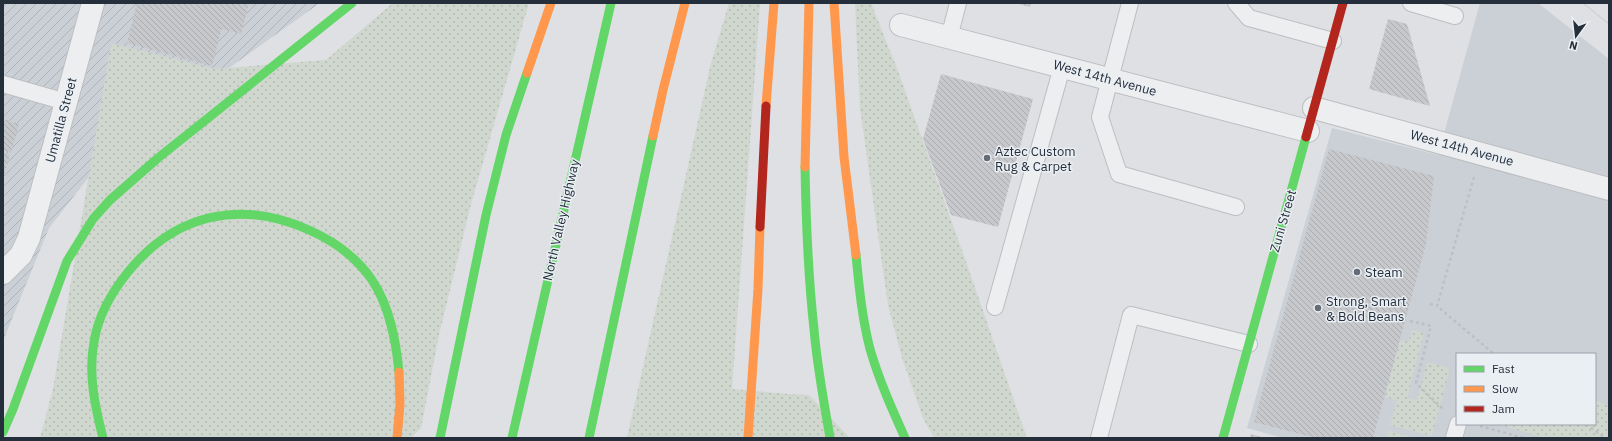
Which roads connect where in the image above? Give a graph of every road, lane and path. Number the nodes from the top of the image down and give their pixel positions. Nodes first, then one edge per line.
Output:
1 (93, 3) edge
2 (352, 3) edge
3 (551, 3) edge
4 (611, 3) edge
5 (685, 3) edge
6 (774, 3) edge
7 (809, 3) edge
8 (834, 3) edge
9 (958, 3) edge
10 (1130, 3) edge
11 (1236, 3) edge
12 (1343, 3) edge
13 (1411, 3) edge
14 (1454, 16) dead end
15 (902, 25) dead end
16 (949, 38) junction
17 (1333, 41) junction
18 (1062, 67) junction
19 (1110, 79) junction
20 (3, 84) edge
21 (66, 102) junction
22 (1314, 108) junction
23 (1308, 131) junction
24 (1474, 176) dead end
25 (1609, 189) edge
26 (1236, 207) dead end
27 (3, 273) edge
28 (758, 290) junction
29 (1430, 304) dead end
30 (1435, 305) dead end
31 (995, 307) dead end
32 (1410, 321) dead end
33 (1249, 344) junction
34 (34, 352) junction
35 (1493, 353) edge
36 (1443, 410) dead end
37 (759, 414) dead end
38 (21, 416) dead end
39 (1458, 425) edge
40 (1477, 425) edge
41 (1587, 425) edge
42 (3, 432) edge
43 (103, 438) edge
44 (397, 438) edge
45 (440, 438) edge
46 (512, 438) edge
47 (589, 438) edge
48 (748, 438) edge
49 (830, 438) edge
50 (905, 438) edge
51 (1099, 438) edge
52 (1223, 438) edge
53 (1454, 438) edge
54 (1524, 438) edge
55 (1605, 438) edge

1 - 21 street, Umatilla Street
2 - 34 main road
3 - 45 main road
4 - 46 main road, North Valley Highway
5 - 47 main road
6 - 28 main road
7 - 49 main road
8 - 50 main road
9 - 16 lane
10 - 19 lane
11 - 17 lane
12 - 17 main road, Zuni Street
13 - 14 lane
15 - 16 street, West 14th Avenue
16 - 18 street, West 14th Avenue
17 - 22 main road, Zuni Street
18 - 19 street, West 14th Avenue
18 - 31 lane
19 - 23 street, West 14th Avenue
19 - 26 lane
20 - 21 lane
21 - 27 street, Umatilla Street
22 - 23 main road, Zuni Street
22 - 25 street, West 14th Avenue
23 - 33 main road, Zuni Street
24 - 35 path
28 - 37 main road
28 - 48 main road
29 - 30 path
32 - 36 path
33 - 51 lane
33 - 52 main road, Zuni Street
34 - 38 main road
34 - 42 main road
39 - 53 lane
40 - 54 path
41 - 55 path
43 - 44 main road

